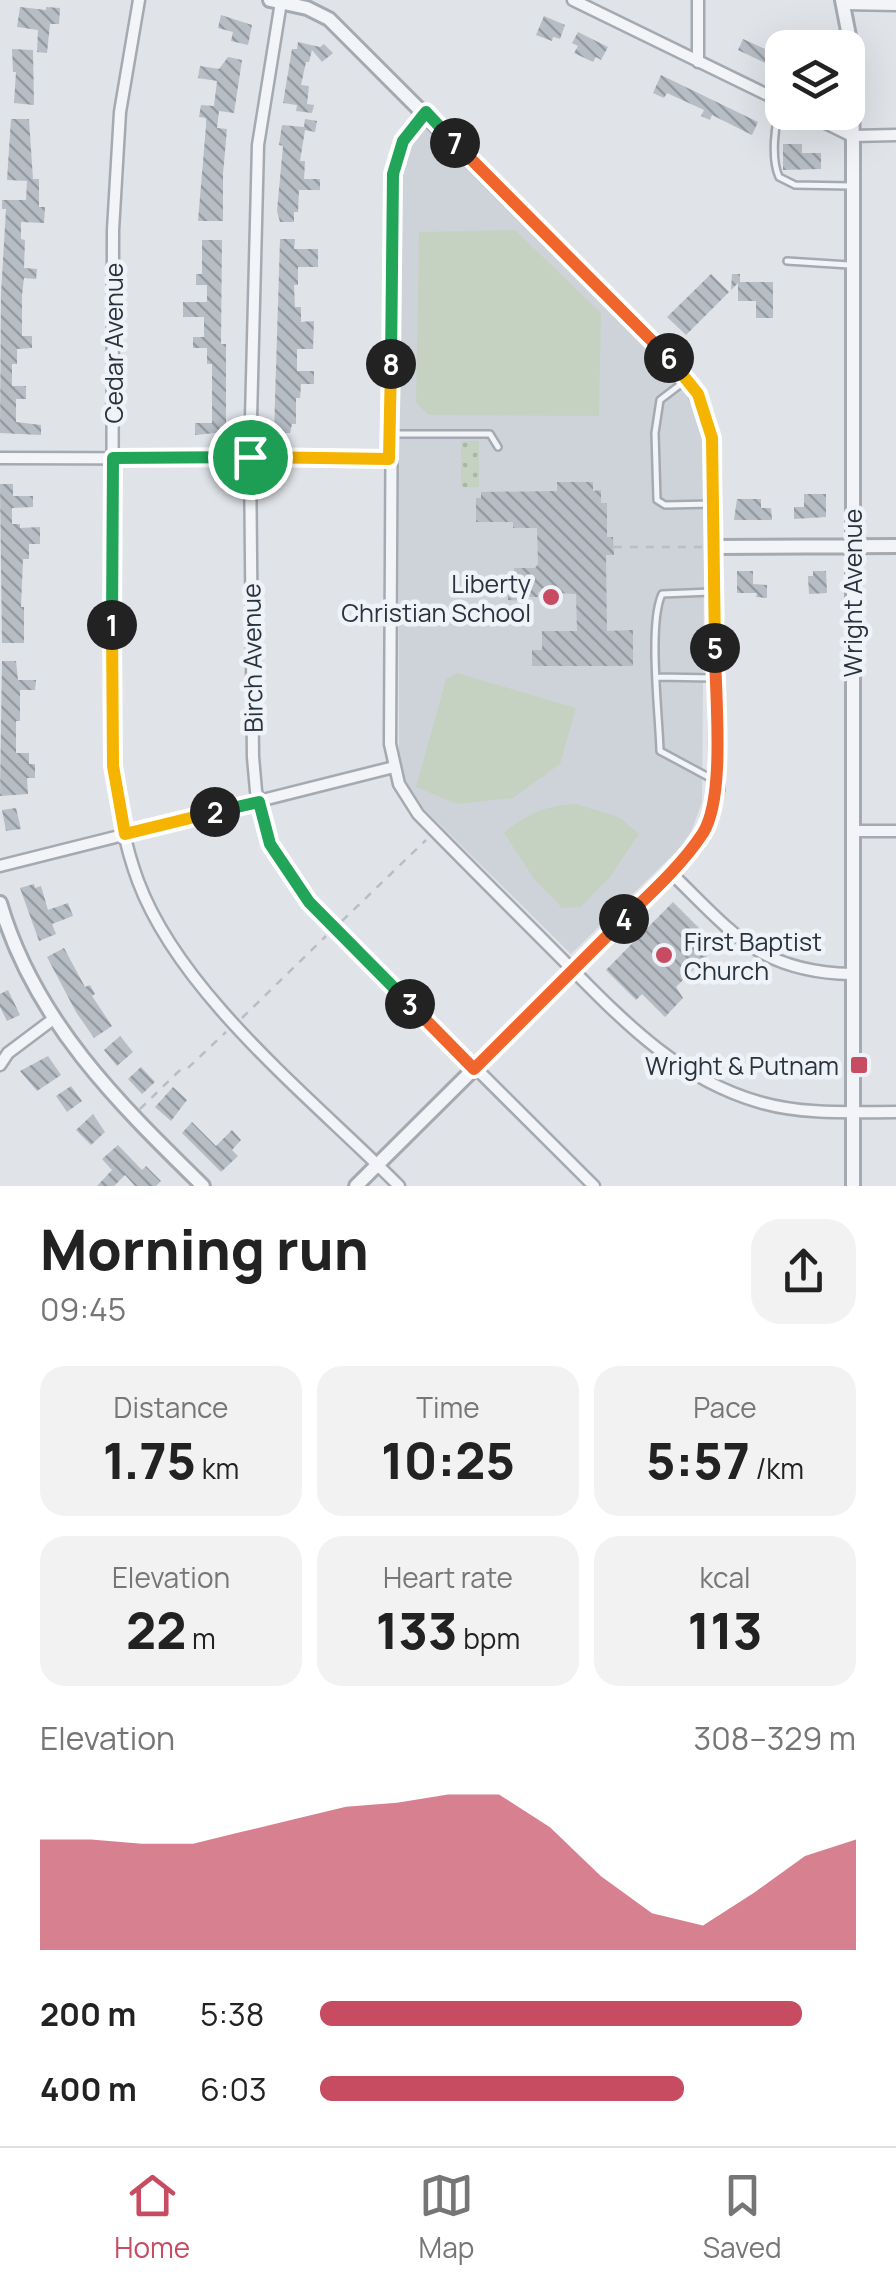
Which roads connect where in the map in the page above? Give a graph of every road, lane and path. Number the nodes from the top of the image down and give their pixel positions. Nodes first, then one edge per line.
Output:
1 (140, 0) edge
2 (573, 0) edge
3 (698, 0) edge
4 (278, 1) edge
5 (842, 2) edge
6 (896, 4) edge
7 (698, 62) junction
8 (765, 96) edge
9 (426, 112) junction
10 (777, 130) edge
11 (840, 130) edge
12 (852, 136) junction
13 (896, 136) edge
14 (852, 186) junction
15 (786, 260) dead end
16 (852, 265) junction
17 (688, 379) junction
18 (390, 434) junction
19 (498, 448) dead end
20 (250, 457) junction
21 (0, 458) edge
22 (113, 458) junction
23 (389, 459) junction
24 (714, 504) junction
25 (851, 546) junction
26 (896, 546) edge
27 (614, 547) dead end
28 (714, 547) junction
29 (714, 592) junction
30 (658, 677) junction
31 (715, 678) junction
32 (394, 767) junction
33 (716, 781) junction
34 (259, 802) junction
35 (853, 831) junction
36 (896, 831) edge
37 (125, 834) junction
38 (428, 838) dead end
39 (0, 866) edge
40 (671, 873) junction
41 (0, 904) edge
42 (341, 922) dead end
43 (328, 935) dead end
44 (573, 970) junction
45 (851, 974) junction
46 (241, 1018) dead end
47 (52, 1020) junction
48 (228, 1030) dead end
49 (0, 1065) edge
50 (474, 1069) junction
51 (139, 1110) dead end
52 (853, 1112) junction
53 (896, 1112) edge
54 (377, 1164) junction
55 (202, 1186) edge
56 (356, 1186) edge
57 (399, 1186) edge
58 (594, 1186) edge
59 (853, 1186) edge

1 - 22 street, Cedar Avenue
2 - 7 street
3 - 7 street
4 - 9 street
4 - 20 street, Birch Avenue
5 - 6 street
5 - 12 street, Wright Avenue
7 - 8 street
9 - 17 street
9 - 18 street
10 - 14 lane
11 - 12 street
12 - 13 street
12 - 14 street, Wright Avenue
14 - 16 street, Wright Avenue
15 - 16 lane
16 - 25 street, Wright Avenue
17 - 24 street
17 - 24 lane
18 - 19 lane
18 - 23 street
20 - 22 street
20 - 23 street
20 - 34 street, Birch Avenue
21 - 22 street
22 - 37 street, Cedar Avenue
23 - 32 street
24 - 28 street
25 - 26 street
25 - 28 street
25 - 35 street, Wright Avenue
27 - 28 path
28 - 29 street
29 - 30 lane
29 - 31 street
30 - 31 lane
30 - 33 lane
31 - 33 street
32 - 34 street
32 - 44 street
33 - 40 street
34 - 37 street
34 - 50 street, Birch Avenue
35 - 36 street
35 - 45 street, Wright Avenue
37 - 39 street
37 - 54 street, Cedar Avenue
38 - 42 path
40 - 44 street
40 - 45 street
41 - 47 street
43 - 46 path
44 - 50 street
44 - 52 street
45 - 52 street, Wright Avenue
47 - 49 street
47 - 55 street
48 - 51 path
50 - 54 street
50 - 58 street, Birch Avenue
52 - 53 street
52 - 59 street, Wright Avenue
54 - 56 street
54 - 57 street, Cedar Avenue

